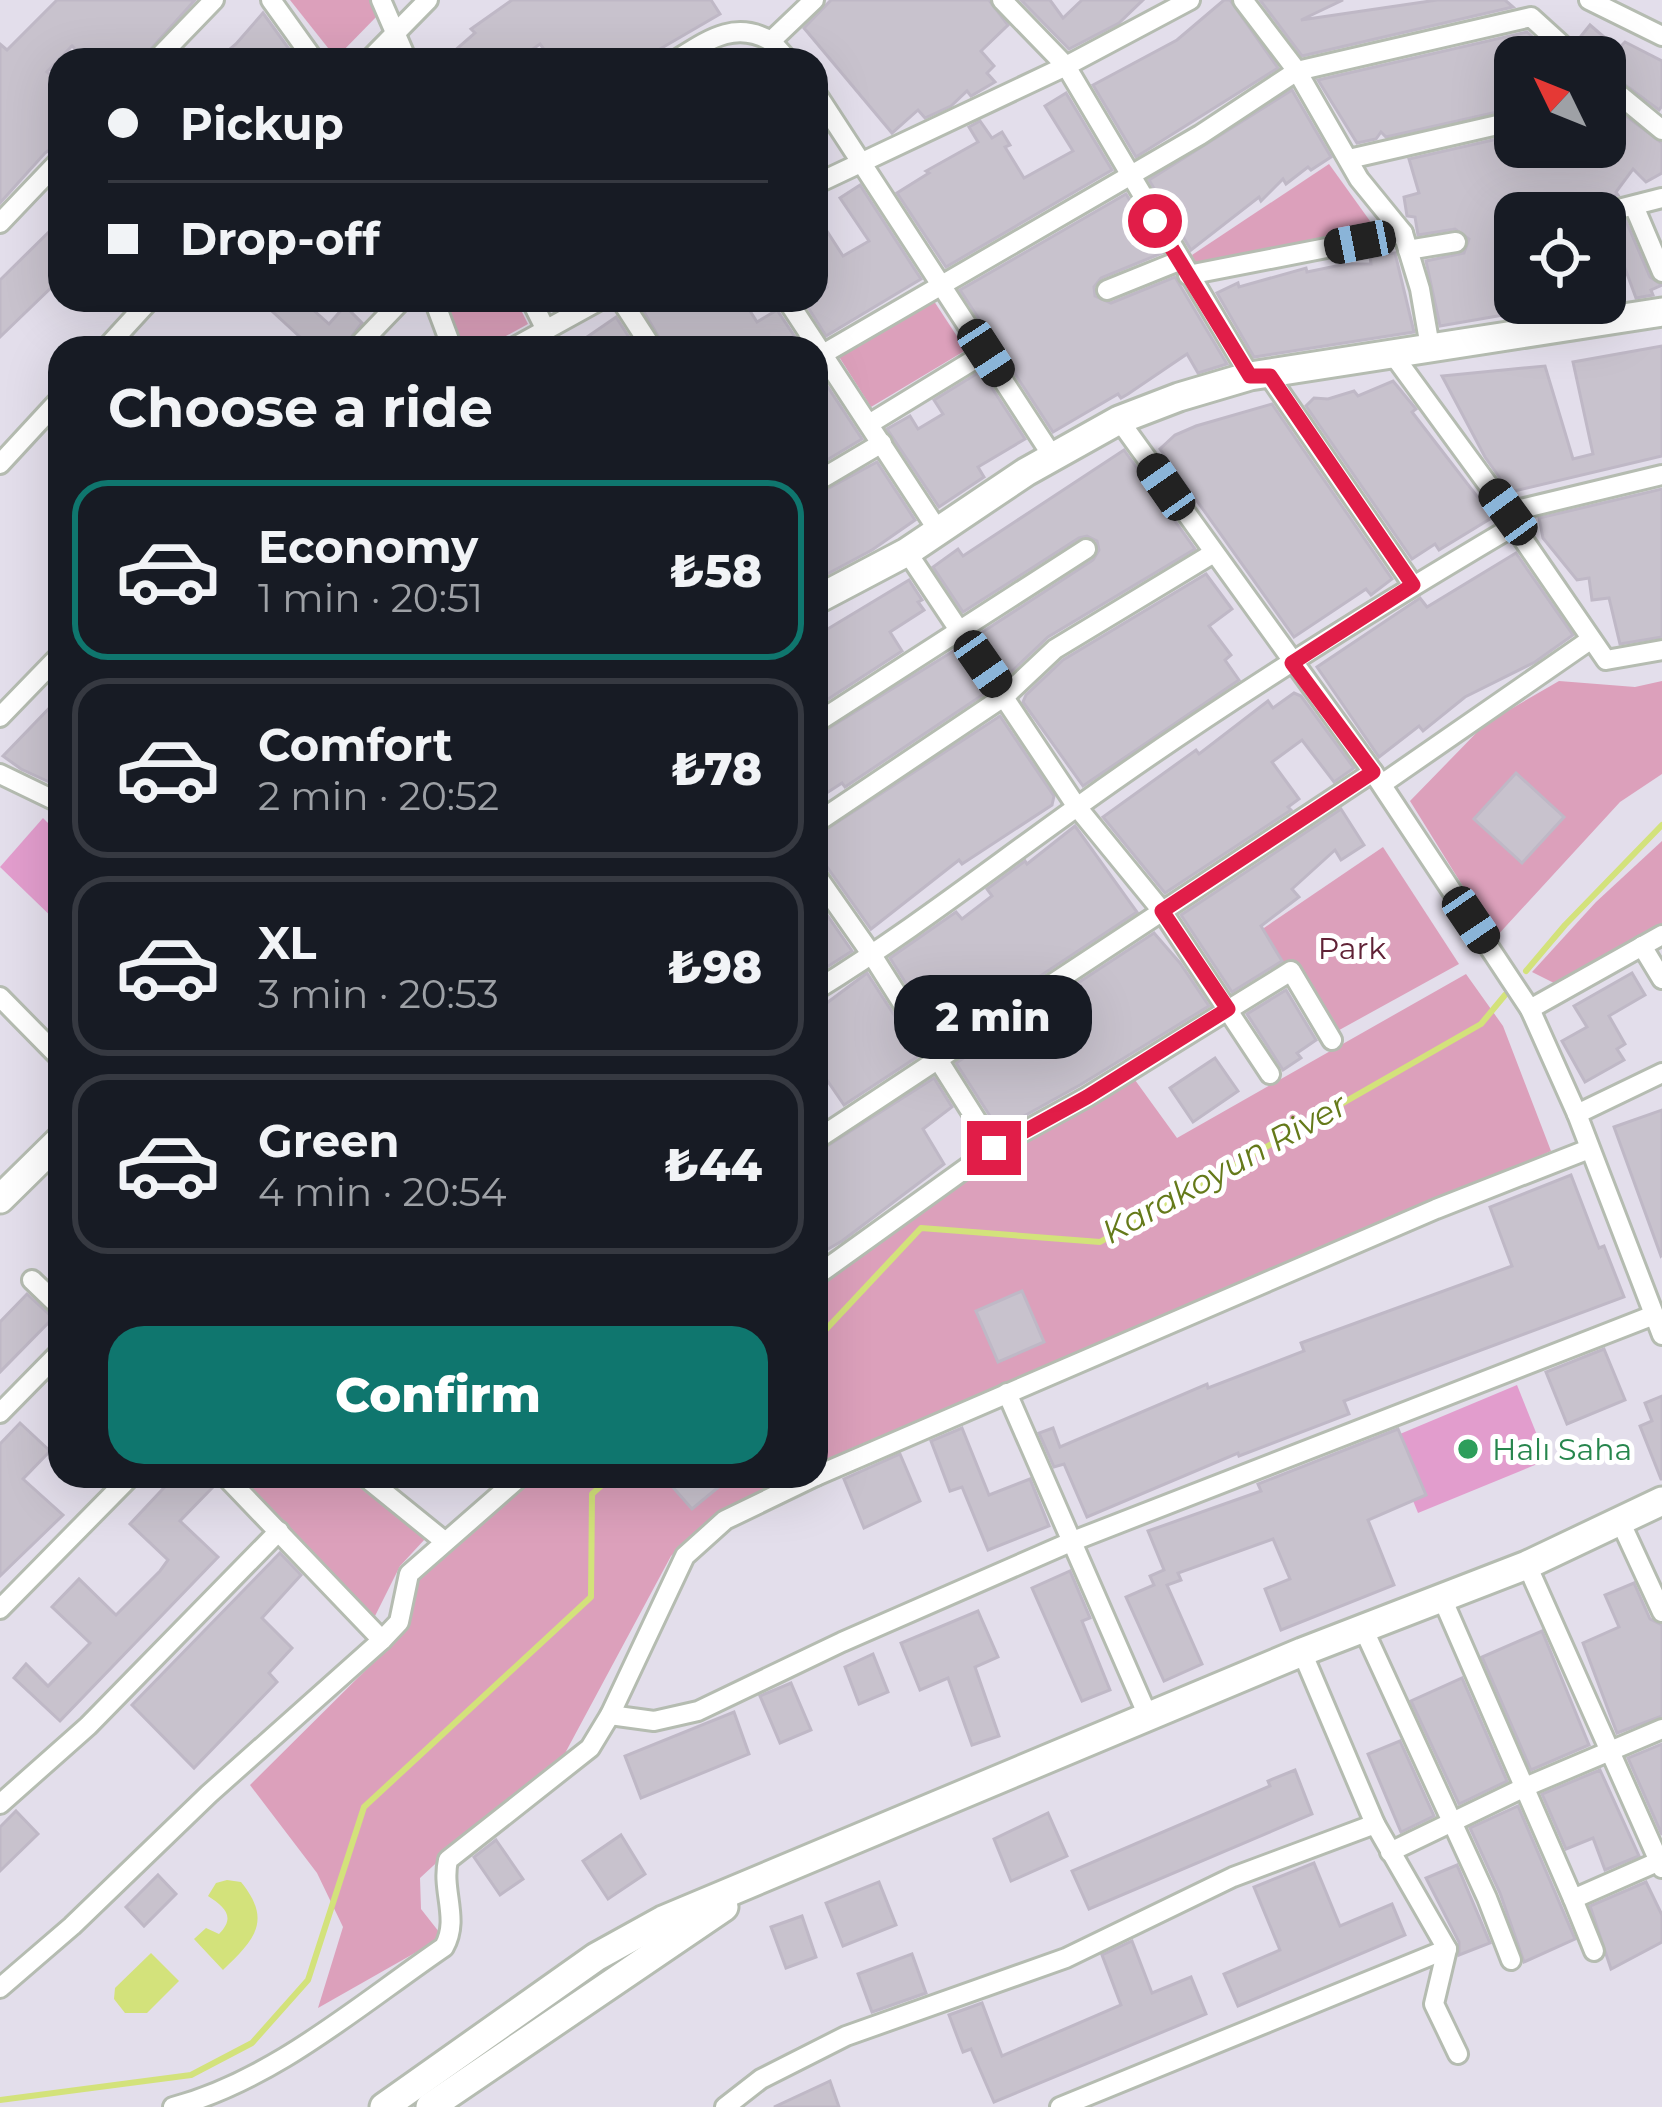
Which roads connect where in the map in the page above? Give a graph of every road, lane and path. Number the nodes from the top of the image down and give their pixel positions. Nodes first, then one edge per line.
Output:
1 (214, 0) edge
2 (272, 0) edge
3 (381, 0) edge
4 (428, 0) edge
5 (814, 0) edge
6 (1002, 0) edge
7 (1190, 0) edge
8 (1243, 0) edge
9 (1544, 0) edge
10 (1589, 0) edge
11 (1532, 17) junction
12 (395, 32) junction
13 (1552, 36) edge
14 (1662, 36) edge
15 (771, 41) junction
16 (168, 48) edge
17 (306, 48) edge
18 (380, 48) edge
19 (402, 48) edge
20 (698, 48) edge
21 (777, 48) edge
22 (1066, 66) junction
23 (1298, 71) junction
24 (1626, 100) edge
25 (828, 111) edge
26 (1494, 126) edge
27 (1662, 130) edge
28 (1349, 159) junction
29 (861, 160) junction
30 (48, 173) edge
31 (1129, 173) junction
32 (828, 178) edge
33 (1662, 198) edge
34 (1634, 206) junction
35 (1626, 208) edge
36 (0, 223) edge
37 (1405, 241) junction
38 (1456, 242) dead end
39 (1183, 268) junction
40 (1662, 272) edge
41 (944, 284) junction
42 (1107, 290) dead end
43 (1662, 311) edge
44 (139, 312) edge
45 (390, 312) edge
46 (537, 312) edge
47 (578, 312) edge
48 (546, 329) junction
49 (117, 336) edge
50 (368, 336) edge
51 (534, 336) edge
52 (1430, 347) junction
53 (828, 351) edge
54 (986, 353) junction
55 (1394, 356) junction
56 (828, 362) edge
57 (1260, 376) junction
58 (48, 412) edge
59 (1119, 420) junction
60 (869, 424) junction
61 (883, 443) junction
62 (1053, 457) junction
63 (0, 464) edge
64 (828, 475) edge
65 (1662, 475) edge
66 (1511, 519) junction
67 (939, 532) junction
68 (1086, 549) dead end
69 (907, 552) junction
70 (1213, 554) junction
71 (1413, 585) junction
72 (828, 594) edge
73 (962, 632) junction
74 (1590, 640) junction
75 (1662, 650) edge
76 (1292, 663) junction
77 (48, 667) edge
78 (1005, 696) junction
79 (0, 716) edge
80 (828, 716) edge
81 (0, 774) edge
82 (1377, 778) junction
83 (48, 797) edge
84 (1077, 807) junction
85 (828, 815) edge
86 (828, 892) edge
87 (1162, 911) junction
88 (1662, 935) edge
89 (1642, 946) junction
90 (872, 955) junction
91 (1662, 980) edge
92 (828, 982) edge
93 (0, 997) edge
94 (1228, 1009) junction
95 (1530, 1009) junction
96 (1332, 1040) dead end
97 (48, 1046) edge
98 (938, 1060) junction
99 (1662, 1073) edge
100 (1270, 1074) dead end
101 (1576, 1114) junction
102 (828, 1132) edge
103 (994, 1148) junction
104 (1589, 1149) junction
105 (48, 1152) edge
106 (0, 1199) edge
107 (828, 1267) edge
108 (32, 1280) dead end
109 (48, 1295) edge
110 (1654, 1315) junction
111 (1662, 1335) edge
112 (48, 1364) edge
113 (1007, 1393) junction
114 (0, 1413) edge
115 (828, 1471) edge
116 (118, 1488) edge
117 (237, 1488) edge
118 (379, 1488) edge
119 (506, 1488) edge
120 (791, 1488) edge
121 (1662, 1501) edge
122 (1620, 1521) junction
123 (279, 1531) junction
124 (443, 1540) junction
125 (1073, 1541) junction
126 (1527, 1565) junction
127 (1442, 1598) junction
128 (0, 1609) edge
129 (1662, 1612) edge
130 (1363, 1628) junction
131 (382, 1640) junction
132 (1302, 1652) junction
133 (610, 1715) junction
134 (1148, 1717) junction
135 (1662, 1729) edge
136 (1610, 1749) junction
137 (1525, 1787) junction
138 (0, 1804) edge
139 (1452, 1821) junction
140 (1375, 1824) junction
141 (1390, 1852) junction
142 (1661, 1863) edge
143 (773, 1874) junction
144 (1573, 1899) junction
145 (1447, 1949) junction
146 (1594, 1952) dead end
147 (1511, 1960) dead end
148 (0, 1988) edge
149 (1457, 2054) dead end
150 (173, 2107) edge
151 (384, 2107) edge
152 (430, 2107) edge
153 (725, 2107) edge
154 (1060, 2107) edge

1 - 16 street
2 - 17 street
3 - 12 street
4 - 12 street
5 - 15 street
6 - 22 street
7 - 22 street
8 - 23 street
9 - 11 street
10 - 14 street
11 - 13 street
11 - 23 street
12 - 18 street
12 - 19 street
15 - 20 street
15 - 21 street
22 - 29 street
22 - 31 street
23 - 28 street
23 - 31 street
24 - 27 street
25 - 29 street
26 - 28 street
28 - 37 street
29 - 32 street
29 - 41 street
30 - 36 street
31 - 39 street
31 - 41 street
33 - 34 street
34 - 35 street
34 - 40 street
37 - 38 street
37 - 39 street
37 - 52 street
39 - 42 street
39 - 57 street
41 - 53 street
41 - 54 street
43 - 52 main road
44 - 49 street
45 - 50 street
46 - 48 street
47 - 48 street
48 - 51 street
52 - 55 main road
54 - 60 street
54 - 62 street
55 - 57 main road
55 - 66 street
56 - 60 street
57 - 59 main road
57 - 71 street
58 - 63 street
59 - 62 main road
59 - 70 street
60 - 61 street
61 - 64 street
61 - 67 street
62 - 67 main road
65 - 66 street
66 - 71 street
66 - 74 street
67 - 69 main road
68 - 73 street
69 - 72 main road
69 - 73 street
70 - 76 street
70 - 78 street
71 - 76 street
73 - 78 street
73 - 80 street
74 - 75 street
74 - 82 street
76 - 82 street
76 - 84 street
77 - 79 street
78 - 84 street
78 - 85 street
81 - 83 street
82 - 87 street
82 - 95 street
84 - 87 street
84 - 90 street
86 - 90 street
87 - 94 street
87 - 98 street
88 - 89 street
89 - 91 street
89 - 95 street
90 - 92 street
90 - 98 street
93 - 97 street
94 - 96 street
94 - 100 street
94 - 103 street
95 - 101 street
98 - 102 street
98 - 103 street
99 - 101 street
101 - 104 street
103 - 107 street
104 - 110 street
104 - 113 street
105 - 106 main road
108 - 109 street
110 - 111 street
110 - 125 street
112 - 114 street
113 - 115 street
113 - 125 street
116 - 128 street
117 - 123 street
118 - 124 street
119 - 124 street
120 - 133 street
121 - 122 main road
122 - 126 main road
122 - 129 street
123 - 131 street
123 - 138 street
124 - 131 street
125 - 133 street
125 - 134 street
126 - 127 main road
126 - 136 street
127 - 130 main road
127 - 137 street
130 - 132 main road
130 - 139 street
131 - 148 street
132 - 134 main road
132 - 140 street
133 - 150 street
134 - 143 main road
135 - 136 street
136 - 137 street
136 - 142 street
137 - 139 street
137 - 144 street
139 - 141 street
139 - 147 street
140 - 141 street
140 - 153 street
141 - 145 street
142 - 144 street
143 - 151 main road
143 - 152 main road
144 - 146 street
145 - 149 street
145 - 154 street

